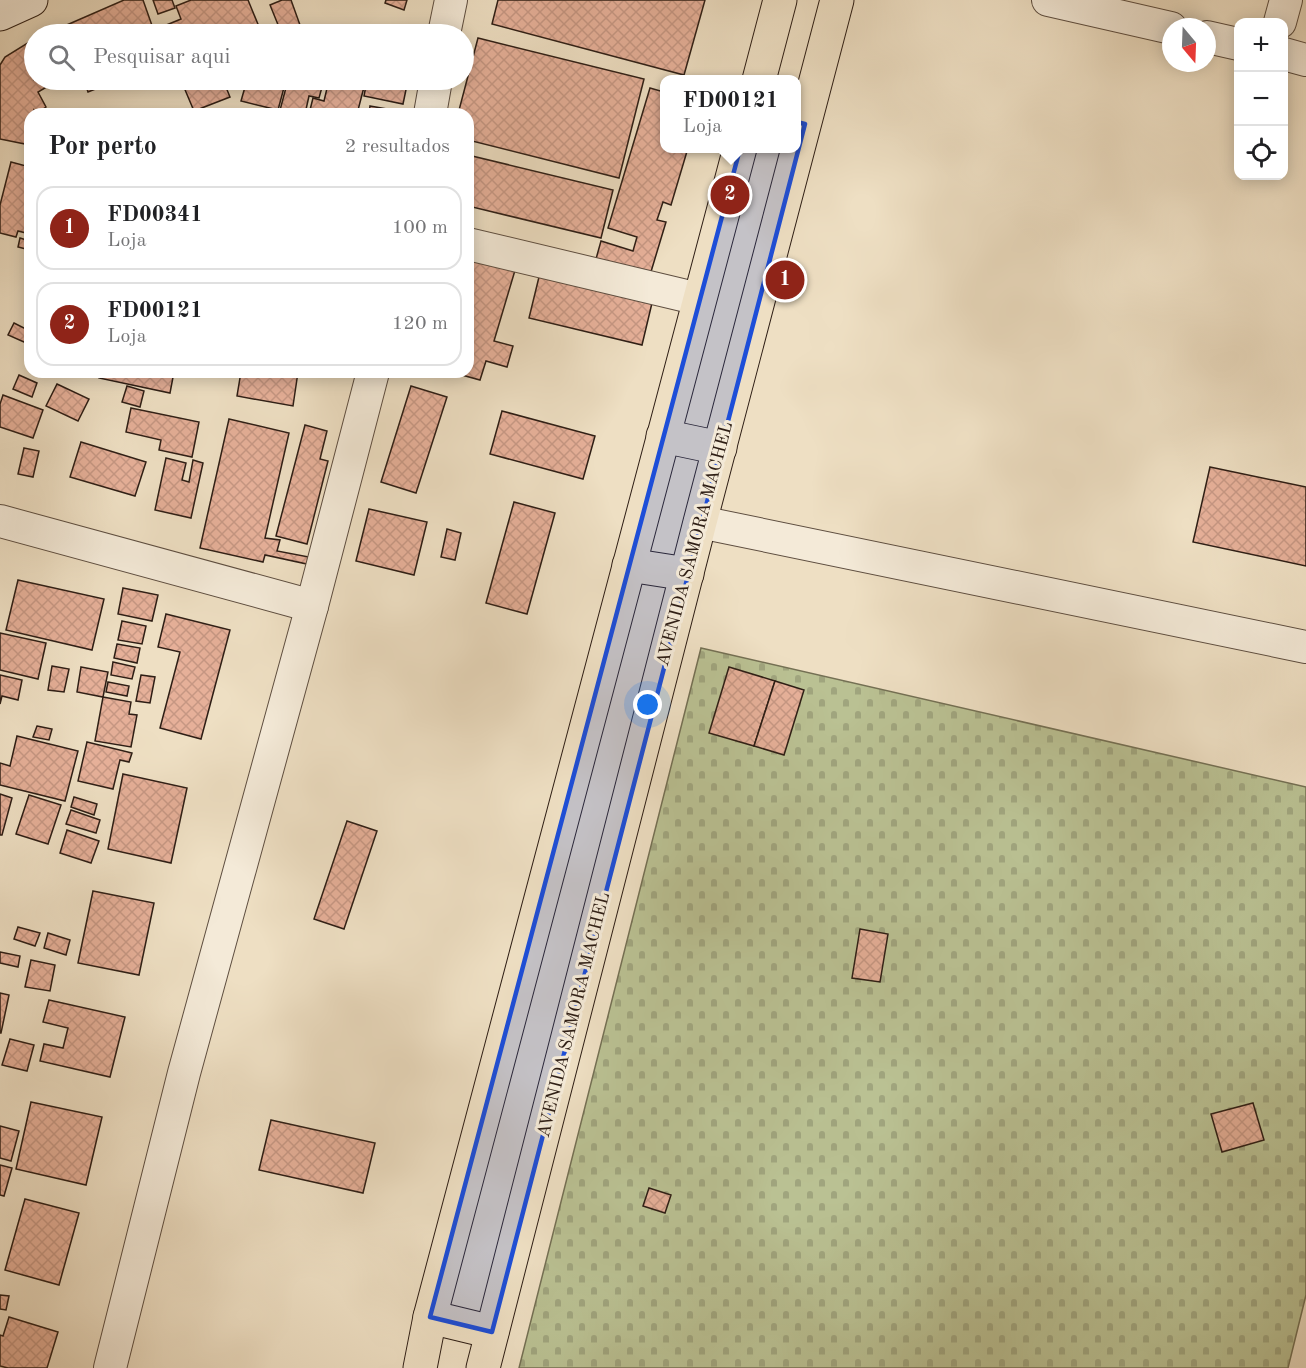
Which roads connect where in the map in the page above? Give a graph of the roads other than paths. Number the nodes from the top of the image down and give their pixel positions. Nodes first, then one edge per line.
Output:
1 (31, 0) edge
2 (780, 0) edge
3 (837, 0) edge
4 (1048, 0) edge
5 (1286, 0) edge
6 (0, 14) edge
7 (1281, 18) edge
8 (1162, 26) edge
9 (1216, 39) edge
10 (1234, 43) edge
11 (1288, 55) edge
12 (1306, 60) edge
13 (760, 75) edge
14 (434, 90) edge
15 (431, 108) edge
16 (801, 120) edge
17 (739, 153) edge
18 (793, 153) edge
19 (474, 245) edge
20 (699, 299) junction
21 (371, 378) edge
22 (663, 436) junction
23 (720, 448) junction
24 (0, 521) edge
25 (700, 522) junction
26 (629, 565) junction
27 (687, 574) junction
28 (312, 606) junction
29 (1306, 647) edge
30 (430, 1317) junction
31 (492, 1332) junction
32 (110, 1368) edge
33 (420, 1368) edge
34 (483, 1368) edge

1 - 6 main road
2 - 13 highway
3 - 16 highway, AVENIDA SAMORA MACHEL
4 - 8 street
5 - 7 street
9 - 10 street
11 - 12 street
14 - 15 street
17 - 20 highway
18 - 23 highway, AVENIDA SAMORA MACHEL
19 - 20 street
20 - 22 highway
21 - 28 street
22 - 23 highway
22 - 26 highway
23 - 25 highway, AVENIDA SAMORA MACHEL
24 - 28 street
25 - 27 highway, AVENIDA SAMORA MACHEL
25 - 29 street
26 - 27 highway
26 - 30 highway
27 - 31 highway, AVENIDA SAMORA MACHEL
28 - 32 street
30 - 31 highway
30 - 33 highway
31 - 34 highway, AVENIDA SAMORA MACHEL

